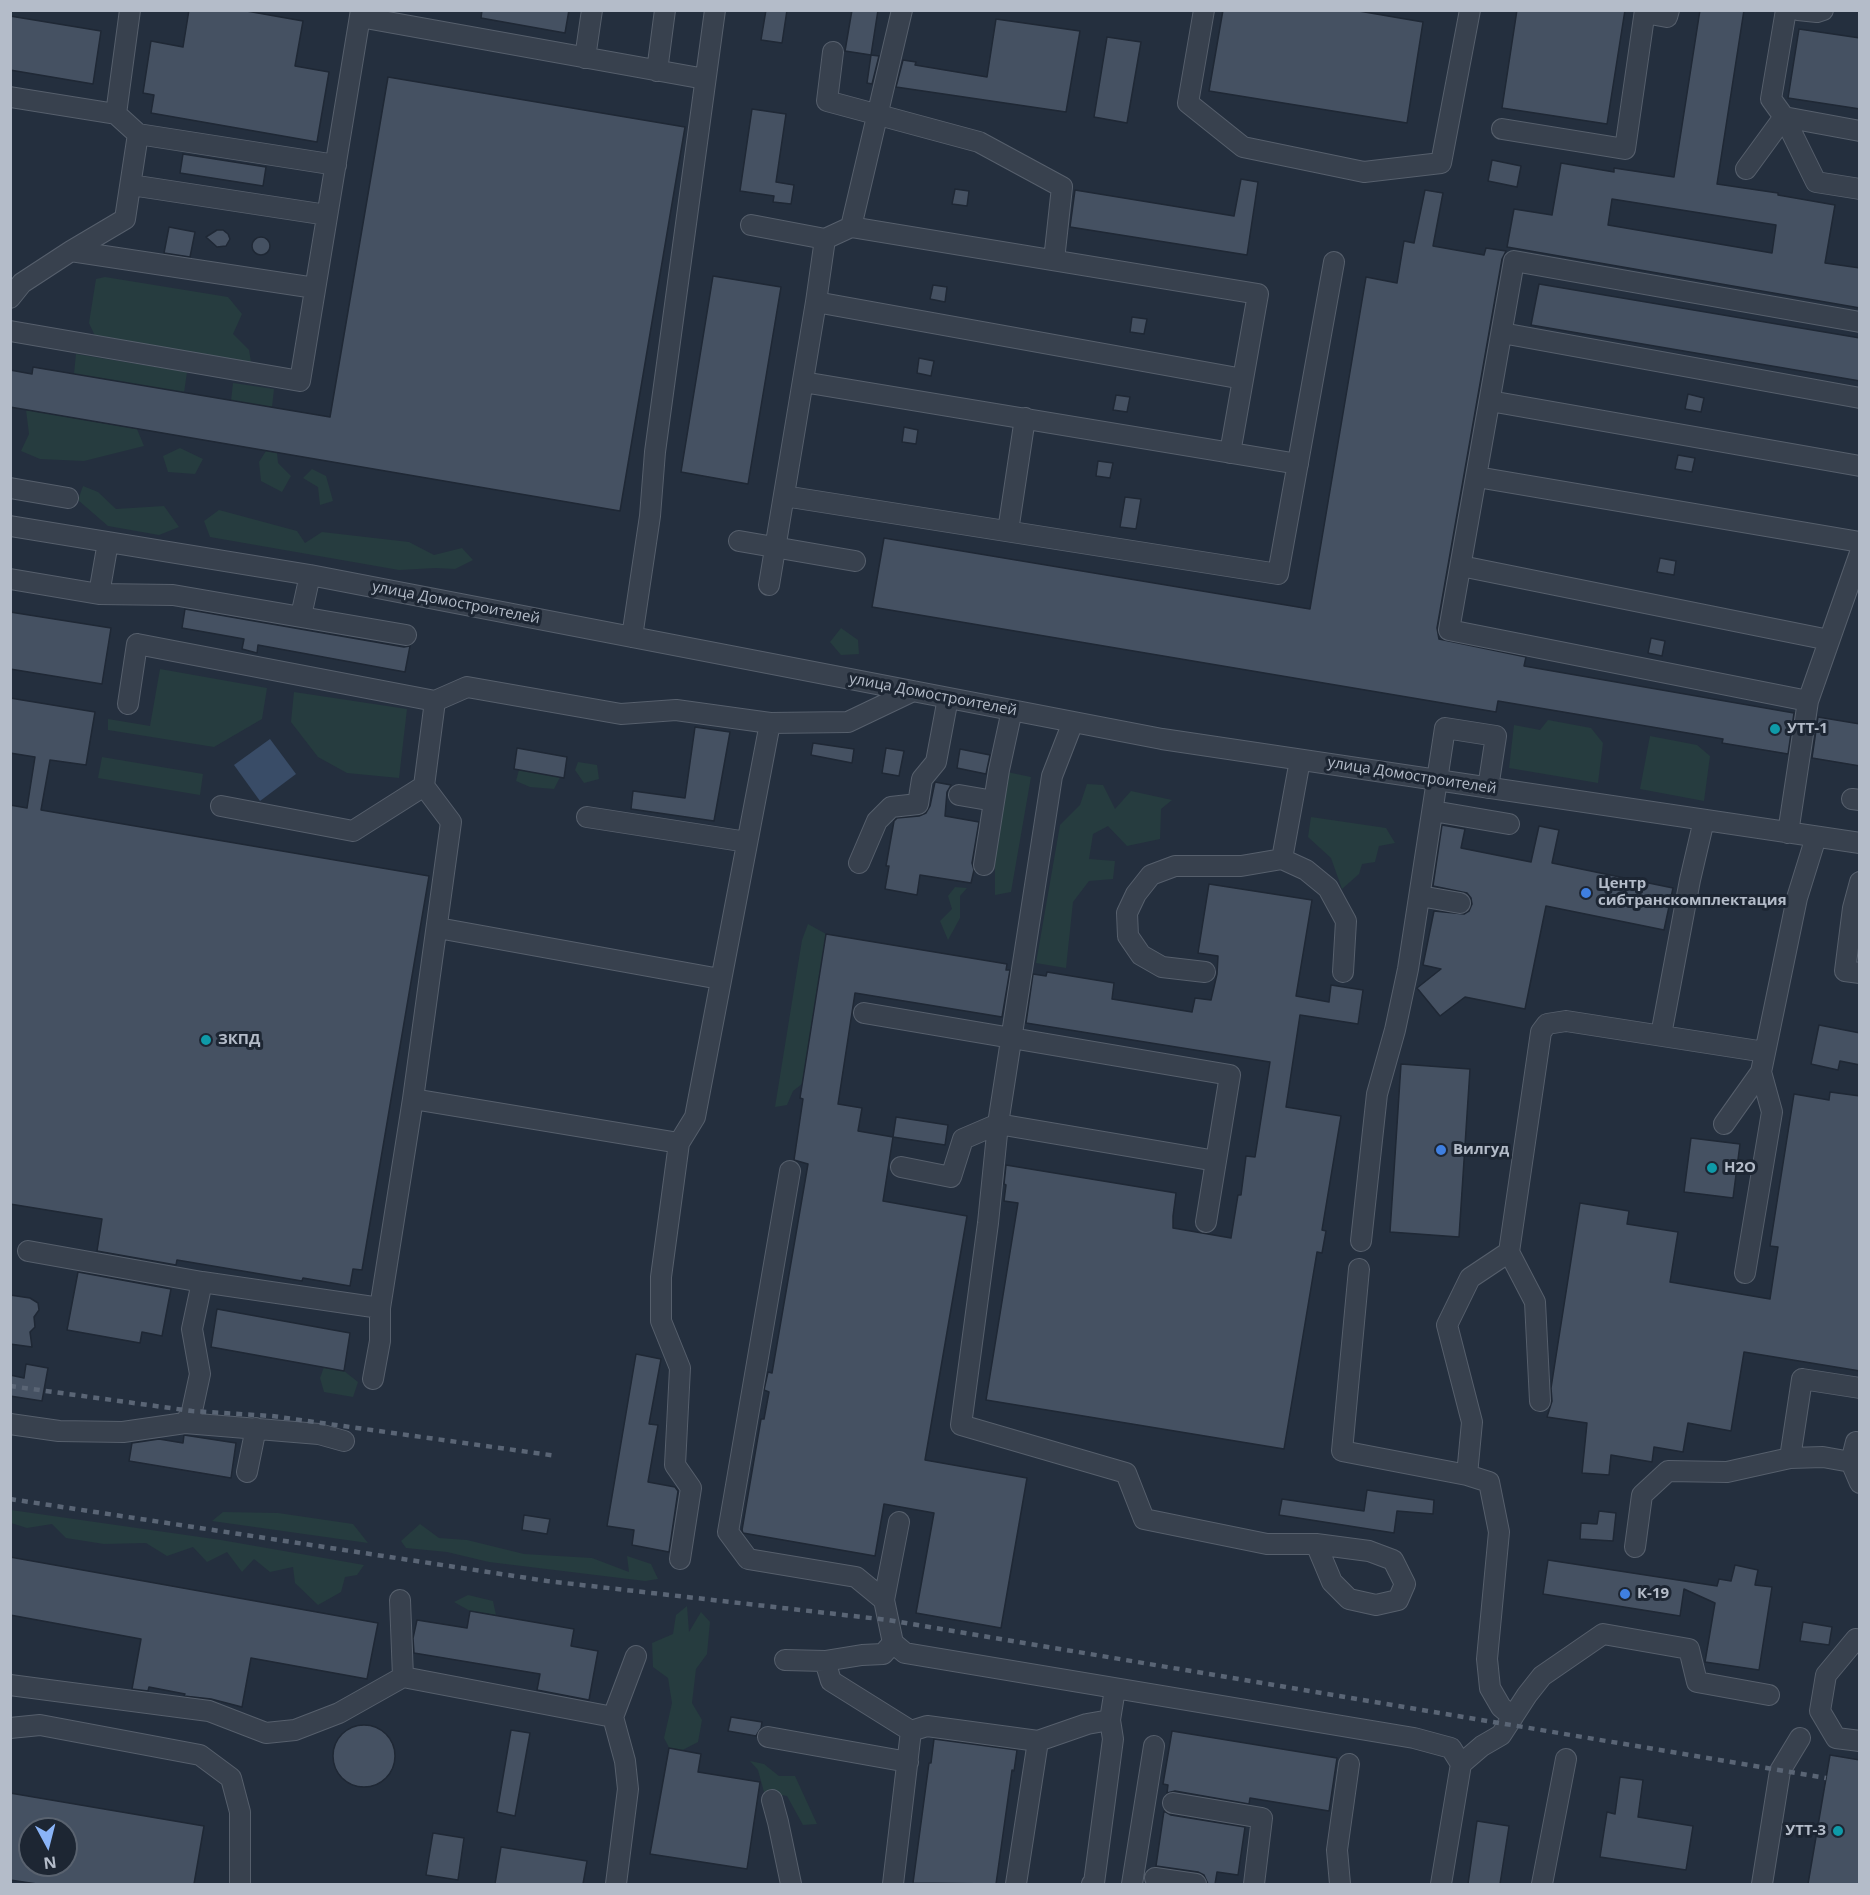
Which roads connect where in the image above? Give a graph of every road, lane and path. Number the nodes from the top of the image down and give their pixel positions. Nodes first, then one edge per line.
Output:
1 (130, 10) edge
2 (592, 10) edge
3 (665, 10) edge
4 (716, 10) edge
5 (902, 10) edge
6 (1204, 10) edge
7 (1470, 10) edge
8 (1669, 10) edge
9 (1786, 10) edge
10 (1798, 10) edge
11 (1823, 10) edge
12 (1645, 12) edge
13 (361, 14) edge
14 (833, 52) dead end
15 (585, 58) junction
16 (657, 71) junction
17 (705, 79) junction
18 (10, 97) edge
19 (116, 114) junction
20 (877, 116) junction
21 (1784, 117) junction
22 (1502, 129) dead end
23 (1860, 130) edge
24 (138, 134) junction
25 (336, 165) junction
26 (1746, 168) dead end
27 (131, 185) junction
28 (1860, 189) edge
29 (327, 215) junction
30 (751, 225) dead end
31 (851, 227) junction
32 (825, 239) junction
33 (71, 250) junction
34 (1054, 260) junction
35 (1334, 262) dead end
36 (315, 288) junction
37 (10, 298) edge
38 (816, 302) junction
39 (1860, 322) edge
40 (10, 331) edge
41 (1502, 333) junction
42 (1243, 379) junction
43 (803, 382) junction
44 (1860, 398) edge
45 (1490, 401) junction
46 (1024, 418) junction
47 (1230, 453) junction
48 (1298, 464) junction
49 (1860, 466) edge
50 (1477, 477) junction
51 (10, 488) edge
52 (784, 496) junction
53 (68, 498) dead end
54 (10, 526) edge
55 (1008, 531) junction
56 (739, 541) dead end
57 (108, 542) junction
58 (1860, 542) edge
59 (775, 547) junction
60 (1860, 553) edge
61 (855, 561) dead end
62 (1461, 566) junction
63 (310, 574) junction
64 (10, 579) edge
65 (769, 585) dead end
66 (99, 594) junction
67 (301, 616) junction
68 (406, 635) dead end
69 (632, 637) junction
70 (1829, 640) junction
71 (913, 691) junction
72 (948, 698) junction
73 (435, 701) junction
74 (1808, 701) junction
75 (128, 704) dead end
76 (1012, 710) junction
77 (1073, 722) junction
78 (770, 723) junction
79 (1300, 760) junction
80 (1437, 780) junction
81 (424, 786) junction
82 (1488, 788) junction
83 (959, 795) dead end
84 (994, 801) junction
85 (221, 806) dead end
86 (1432, 811) junction
87 (587, 817) dead end
88 (1704, 820) junction
89 (1509, 824) dead end
90 (1788, 833) junction
91 (1816, 837) junction
92 (747, 842) junction
93 (1860, 843) edge
94 (1282, 859) junction
95 (859, 863) dead end
96 (984, 866) dead end
97 (1860, 882) edge
98 (1420, 896) junction
99 (1461, 903) dead end
100 (438, 928) junction
101 (1204, 972) dead end
102 (1343, 972) dead end
103 (1860, 973) edge
104 (720, 979) junction
105 (864, 1013) dead end
106 (1661, 1035) junction
107 (1012, 1037) junction
108 (1765, 1052) junction
109 (1761, 1072) junction
110 (414, 1099) junction
111 (998, 1124) junction
112 (1724, 1124) dead end
113 (679, 1143) junction
114 (1216, 1161) junction
115 (901, 1167) dead end
116 (790, 1171) dead end
117 (1206, 1222) dead end
118 (1360, 1241) dead end
119 (28, 1251) dead end
120 (1509, 1252) junction
121 (1359, 1269) dead end
122 (1745, 1273) dead end
123 (202, 1282) junction
124 (380, 1308) junction
125 (373, 1379) dead end
126 (1860, 1388) edge
127 (1540, 1401) dead end
128 (185, 1423) junction
129 (10, 1424) edge
130 (256, 1428) junction
131 (344, 1441) dead end
132 (1860, 1443) edge
133 (1790, 1458) junction
134 (1851, 1462) junction
135 (247, 1472) dead end
136 (1467, 1475) junction
137 (1860, 1483) edge
138 (899, 1522) dead end
139 (1316, 1544) dead end
140 (1635, 1547) dead end
141 (681, 1559) dead end
142 (400, 1600) dead end
143 (884, 1600) junction
144 (1860, 1640) edge
145 (893, 1642) junction
146 (636, 1656) dead end
147 (785, 1660) dead end
148 (825, 1661) junction
149 (403, 1677) junction
150 (10, 1685) edge
151 (1115, 1689) junction
152 (1769, 1695) dead end
153 (613, 1717) junction
154 (1513, 1718) junction
155 (1110, 1720) junction
156 (10, 1728) edge
157 (911, 1731) junction
158 (768, 1737) dead end
159 (1800, 1738) dead end
160 (1038, 1741) junction
161 (1860, 1742) edge
162 (1154, 1746) dead end
163 (1566, 1759) dead end
164 (908, 1762) junction
165 (1349, 1764) dead end
166 (1461, 1764) junction
167 (772, 1800) dead end
168 (1173, 1803) dead end
169 (1155, 1878) dead end
170 (240, 1884) edge
171 (616, 1884) edge
172 (791, 1884) edge
173 (894, 1884) edge
174 (1016, 1884) edge
175 (1092, 1884) edge
176 (1131, 1884) edge
177 (1196, 1884) edge
178 (1254, 1884) edge
179 (1340, 1884) edge
180 (1440, 1884) edge
181 (1542, 1884) edge
182 (1762, 1884) edge

1 - 19 street
2 - 15 street
3 - 16 street
4 - 17 street
5 - 20 street
6 - 7 street
8 - 12 street
9 - 21 street
10 - 11 street
12 - 22 street
13 - 15 street
13 - 25 street
14 - 20 street
15 - 16 street
16 - 17 street
17 - 69 street
18 - 19 street
19 - 24 street
20 - 31 street
20 - 34 street
21 - 23 street
21 - 26 street
21 - 28 street
24 - 25 street
24 - 27 street
25 - 29 street
27 - 29 street
27 - 33 street
29 - 36 street
30 - 32 street
31 - 32 street
31 - 34 street
32 - 38 street
33 - 36 street
33 - 37 street
34 - 42 street
35 - 48 street
36 - 40 street
38 - 42 street
38 - 43 street
39 - 41 street
41 - 44 street
41 - 45 street
42 - 47 street
43 - 46 street
43 - 52 street
45 - 49 street
45 - 50 street
46 - 47 street
46 - 55 street
47 - 48 street
48 - 55 street
50 - 58 street
50 - 62 street
51 - 53 street
52 - 55 street
52 - 59 street
54 - 57 street, улица Домостроителей
56 - 59 street
57 - 63 street, улица Домостроителей
57 - 66 street
59 - 61 street
59 - 65 street
60 - 70 street
62 - 70 street
62 - 74 street
63 - 67 street
63 - 69 street, улица Домостроителей
64 - 66 street
66 - 67 street
67 - 68 street
69 - 71 street, улица Домостроителей
70 - 74 street
71 - 72 street, улица Домостроителей
71 - 78 street
72 - 76 street, улица Домостроителей
72 - 95 street
73 - 75 street
73 - 78 street
73 - 81 street
74 - 90 street
76 - 77 street, улица Домостроителей
76 - 84 street
77 - 79 street, улица Домостроителей
77 - 107 street
78 - 92 street
79 - 80 street, улица Домостроителей
79 - 94 street
80 - 82 street, улица Домостроителей
80 - 82 street
80 - 86 street
81 - 85 street
81 - 100 street
82 - 88 street, улица Домостроителей
83 - 84 street
84 - 96 street
86 - 89 street
86 - 98 street
87 - 92 street
88 - 90 street, улица Домостроителей
88 - 106 street
90 - 91 street, улица Домостроителей
91 - 93 street, улица Домостроителей
91 - 108 street
92 - 104 street
94 - 101 street
94 - 102 street
97 - 103 street
98 - 99 street
98 - 118 street
100 - 104 street
100 - 110 street
104 - 113 street
105 - 107 street
106 - 108 street
106 - 120 street
107 - 111 street
107 - 114 street
108 - 109 street
109 - 112 street
109 - 122 street
110 - 113 street
110 - 124 street
111 - 114 street
111 - 115 street
111 - 139 street
113 - 141 street
114 - 117 street
116 - 143 street
119 - 123 street
120 - 127 street
120 - 136 street
121 - 136 street
123 - 124 street
123 - 128 street
124 - 125 street
126 - 133 street
128 - 129 street
128 - 130 street
130 - 131 street
130 - 135 street
132 - 134 street
133 - 134 street
133 - 140 street
134 - 137 street
136 - 154 street
138 - 143 street
142 - 149 street
143 - 145 street
144 - 161 street
145 - 148 street
145 - 151 street
146 - 153 street
147 - 148 street
148 - 157 street
149 - 150 street
149 - 153 street
151 - 155 street
151 - 166 street
152 - 154 street
153 - 171 street
154 - 166 street
155 - 160 street
155 - 175 street
156 - 170 street
157 - 160 street
157 - 164 street
158 - 164 street
159 - 182 street
160 - 174 street
162 - 176 street
163 - 181 street
164 - 173 street
165 - 179 street
166 - 180 street
167 - 172 street
168 - 178 street
169 - 177 street

